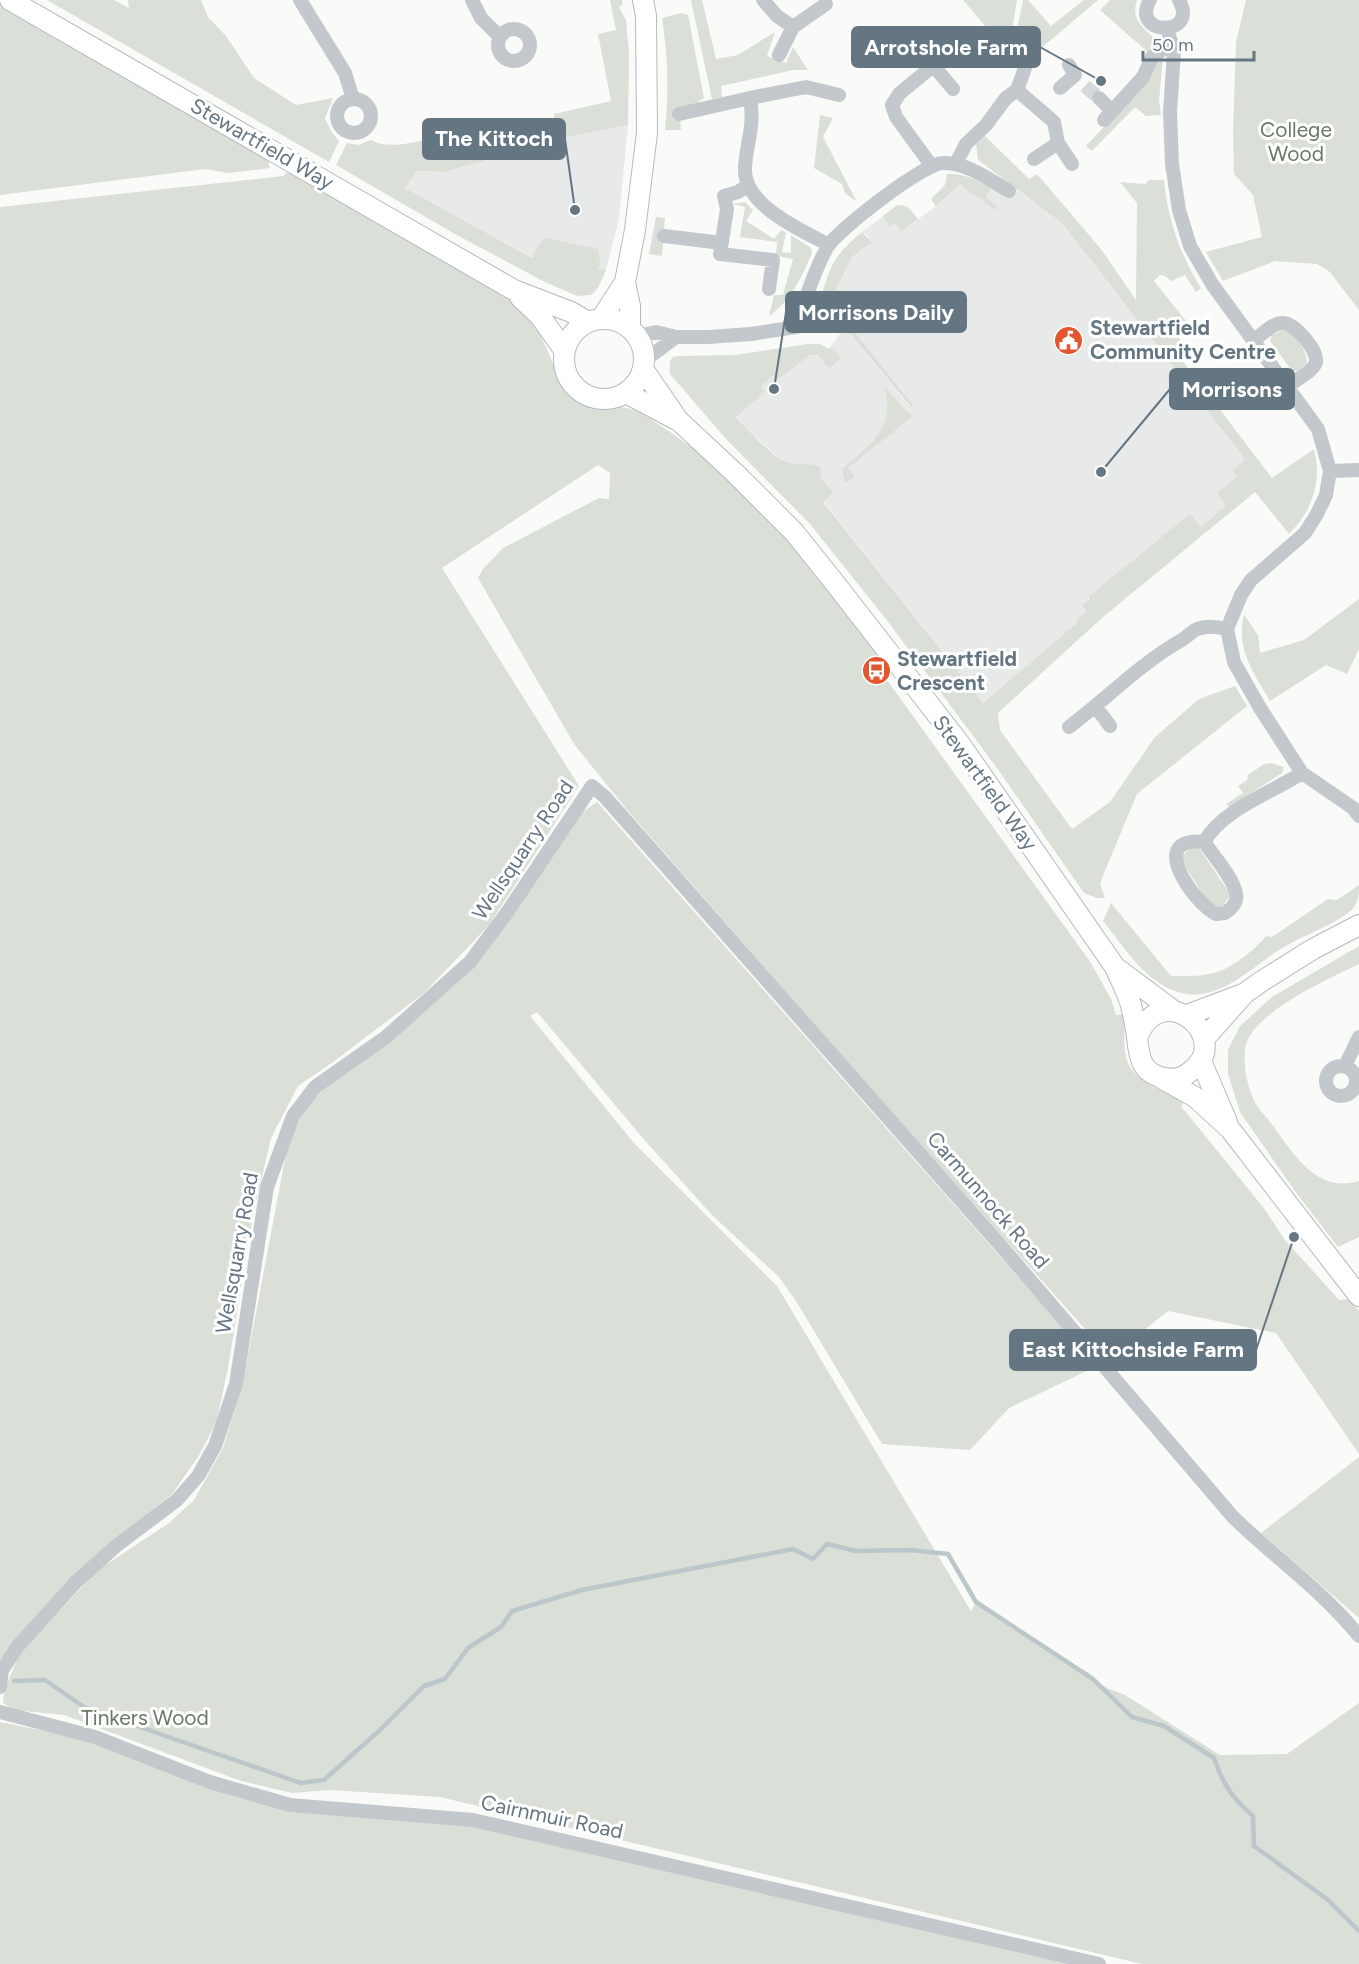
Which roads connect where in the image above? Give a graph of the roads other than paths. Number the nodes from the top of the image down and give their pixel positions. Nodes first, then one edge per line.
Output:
1 (10, 0) edge
2 (300, 0) edge
3 (472, 0) edge
4 (642, 0) edge
5 (763, 0) edge
6 (1150, 0) edge
7 (1179, 0) edge
8 (826, 4) dead end
9 (793, 27) junction
10 (1167, 29) junction
11 (500, 37) dead end
12 (914, 42) dead end
13 (1172, 43) junction
14 (780, 55) dead end
15 (933, 66) junction
16 (1025, 68) dead end
17 (1085, 86) tunnel mouth
18 (1060, 88) dead end
19 (953, 90) dead end
20 (1017, 90) junction
21 (840, 95) dead end
22 (750, 98) junction
23 (1099, 98) tunnel mouth
24 (353, 99) dead end
25 (679, 114) dead end
26 (1058, 142) junction
27 (1034, 159) dead end
28 (956, 164) junction
29 (1072, 164) dead end
30 (931, 165) junction
31 (748, 185) junction
32 (1010, 191) dead end
33 (664, 236) dead end
34 (722, 243) junction
35 (829, 245) junction
36 (625, 282) junction
37 (769, 289) dead end
38 (514, 290) junction
39 (594, 320) junction
40 (634, 332) junction
41 (676, 337) junction
42 (1254, 340) junction
43 (564, 350) junction
44 (644, 365) junction
45 (1288, 386) junction
46 (626, 393) junction
47 (678, 420) junction
48 (1359, 470) edge
49 (1330, 471) junction
50 (1227, 628) junction
51 (1096, 707) junction
52 (1110, 726) dead end
53 (1069, 727) dead end
54 (1302, 773) junction
55 (592, 786) joint
56 (1357, 809) edge
57 (1204, 842) junction
58 (1357, 928) edge
59 (1115, 967) junction
60 (1245, 993) junction
61 (1181, 1013) junction
62 (1359, 1037) edge
63 (1137, 1038) junction
64 (1204, 1039) junction
65 (1201, 1061) junction
66 (1345, 1066) dead end
67 (1158, 1076) junction
68 (1230, 1129) junction
69 (1359, 1296) edge
70 (1359, 1636) edge
71 (0, 1687) edge
72 (0, 1712) edge
73 (1099, 1964) edge

1 - 38 street, Stewartfield Way
2 - 24 street
3 - 11 street
4 - 36 street
5 - 9 street
6 - 10 street
7 - 10 street
8 - 9 street
9 - 14 street
10 - 13 street
12 - 15 street
13 - 23 street
13 - 42 street
15 - 19 street
15 - 30 street
16 - 20 street
17 - 18 street
20 - 26 street
20 - 28 street
21 - 22 street
22 - 25 street
22 - 31 street
26 - 27 street
26 - 29 street
28 - 30 street
28 - 32 street
30 - 35 street
31 - 34 street
31 - 35 street
33 - 34 street
34 - 37 street
35 - 41 street
36 - 39 street
36 - 40 street
38 - 39 street, Stewartfield Way
38 - 43 street, Stewartfield Way
39 - 40 street
39 - 43 street
40 - 41 street
40 - 44 street
41 - 44 street
42 - 45 street
42 - 45 street
43 - 46 street
44 - 46 street
44 - 47 street, Stewartfield Way
45 - 49 street
46 - 47 street, Stewartfield Way
47 - 59 street, Stewartfield Way
48 - 49 street
49 - 50 street
50 - 51 street
50 - 54 street
51 - 52 street
51 - 53 street
54 - 56 street
54 - 57 street
55 - 70 street, Carmunnock Road
55 - 71 street, Wellsquarry Road
57 - 57 street
58 - 60 street
59 - 61 street, Stewartfield Way
59 - 63 street, Stewartfield Way
60 - 61 street
60 - 64 street
61 - 63 street
61 - 64 street
62 - 66 street
63 - 67 street
64 - 65 street
65 - 67 street
65 - 68 street
67 - 68 street
68 - 69 street
72 - 73 street, Cairnmuir Road

